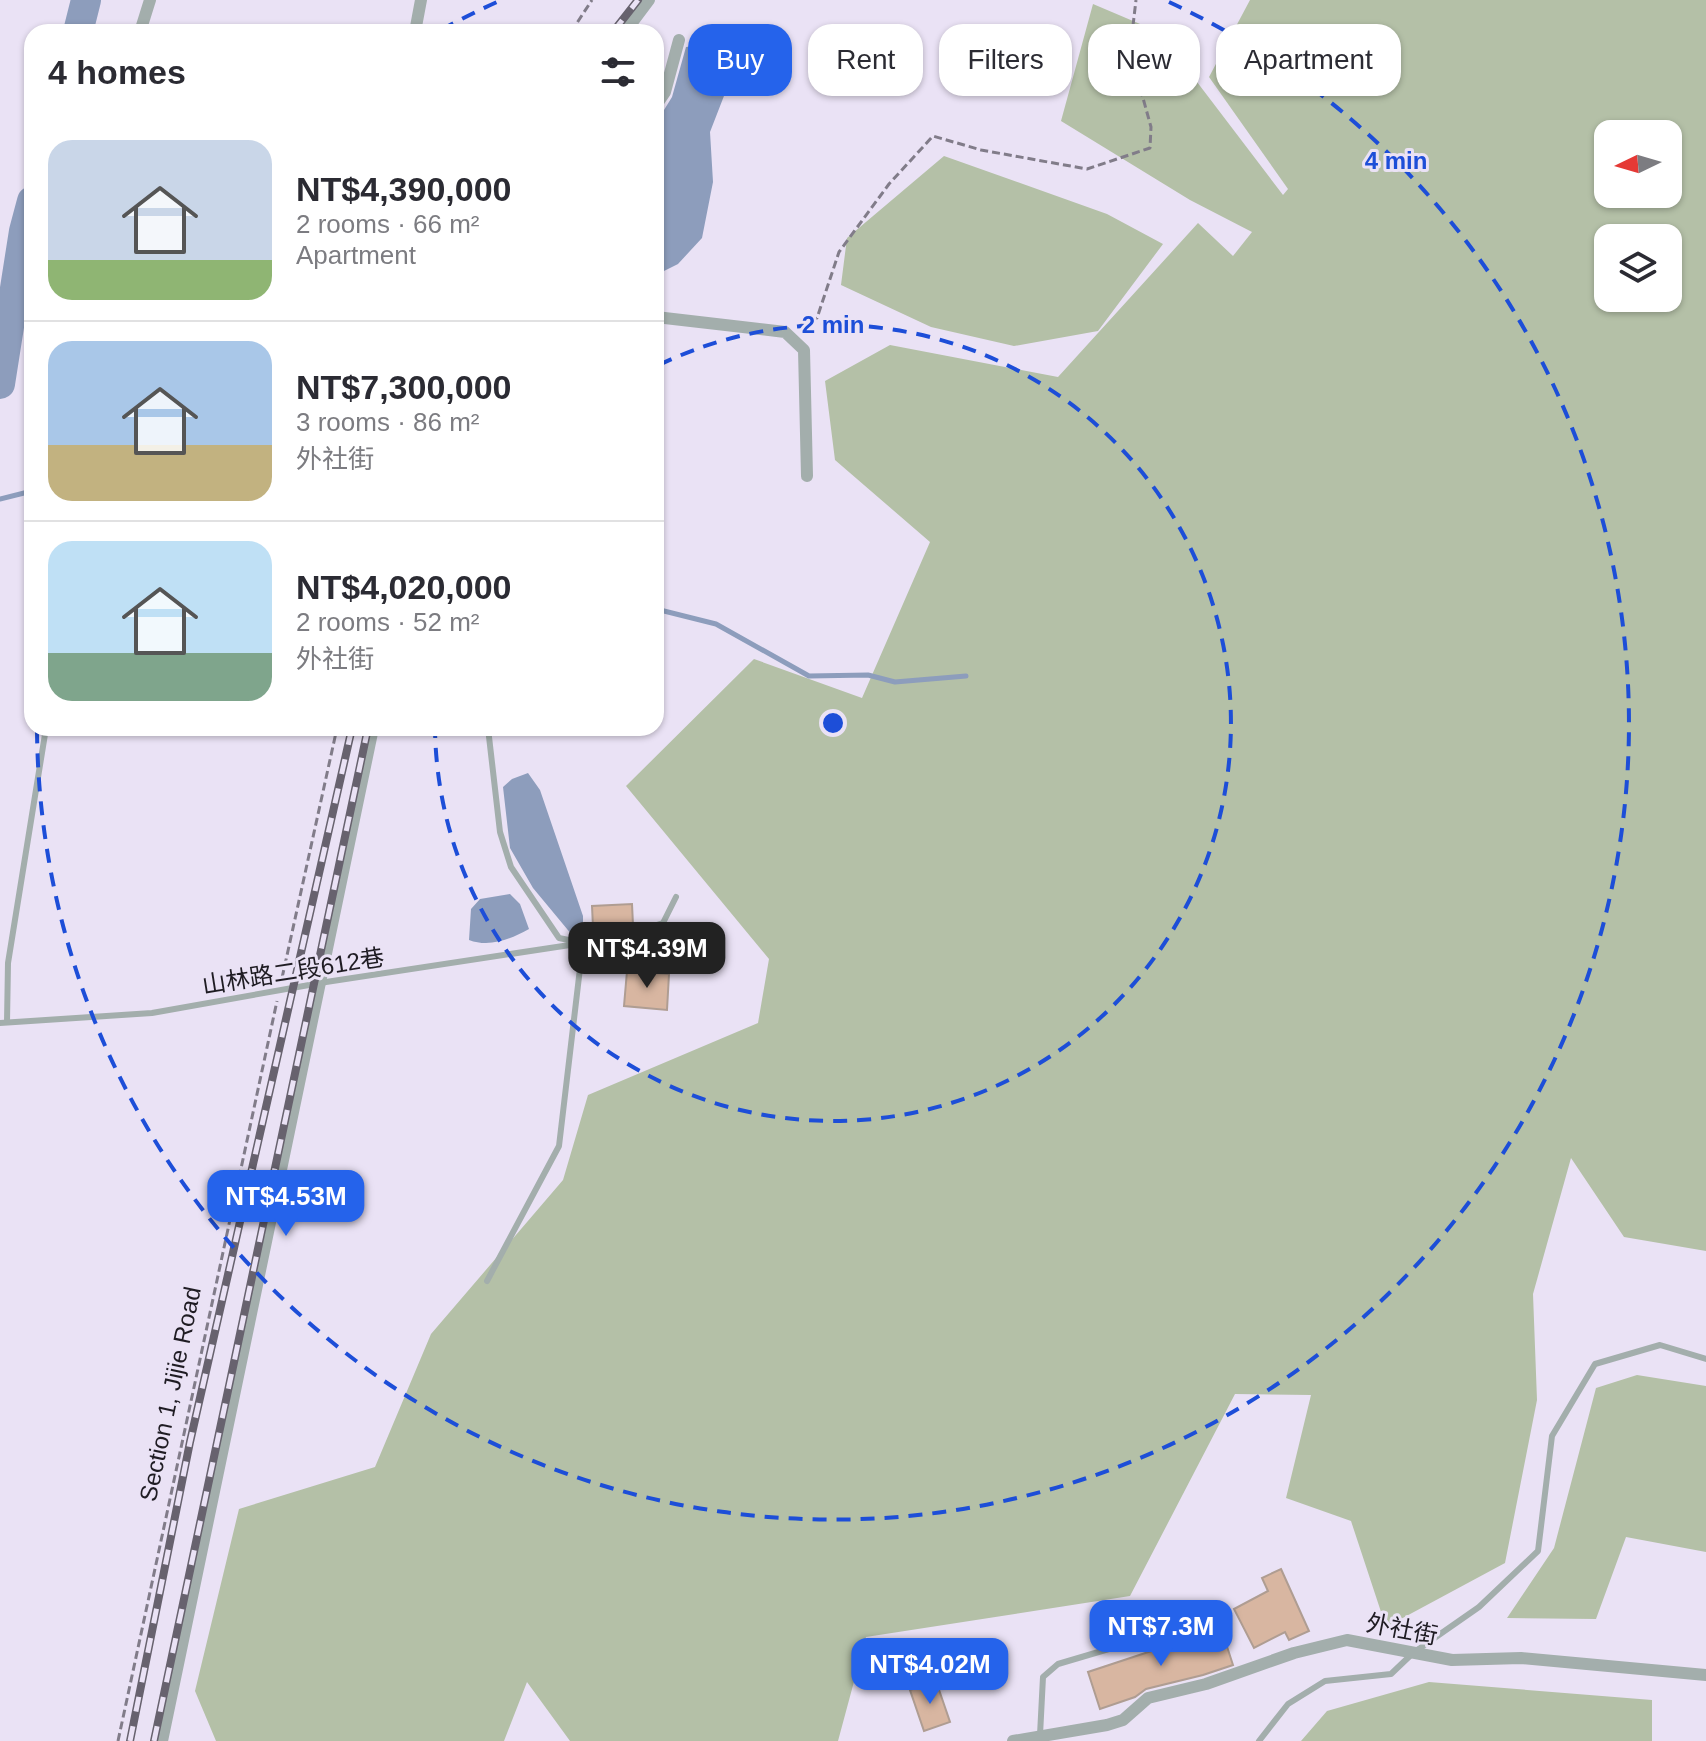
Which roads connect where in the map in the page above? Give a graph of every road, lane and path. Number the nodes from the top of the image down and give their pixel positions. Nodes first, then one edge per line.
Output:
1 (150, 0) edge
2 (421, 0) edge
3 (592, 0) edge
4 (649, 0) edge
5 (1136, 0) edge
6 (142, 24) edge
7 (416, 24) edge
8 (576, 24) edge
9 (631, 24) edge
10 (679, 40) dead end
11 (664, 93) edge
12 (664, 318) edge
13 (785, 332) junction
14 (807, 476) dead end
15 (45, 736) edge
16 (335, 736) edge
17 (371, 736) edge
18 (489, 736) edge
19 (676, 897) dead end
20 (583, 943) junction
21 (321, 983) junction
22 (279, 991) junction
23 (4, 1022) edge
24 (487, 1281) dead end
25 (1706, 1359) edge
26 (1200, 1622) dead end
27 (1413, 1653) junction
28 (1706, 1675) edge
29 (1040, 1735) junction
30 (118, 1741) edge
31 (162, 1741) edge
32 (1013, 1741) edge
33 (1259, 1741) edge

1 - 6 street
2 - 7 street
3 - 8 path
4 - 9 street
5 - 13 path
10 - 11 street
12 - 13 street
13 - 14 street
15 - 23 lane
16 - 22 path, Section 1, Jijie Road
17 - 21 street
18 - 20 lane
19 - 20 lane, 山林路二段612巷
20 - 21 lane, 山林路二段612巷
20 - 24 lane
21 - 22 lane, 山林路二段612巷
21 - 31 street
22 - 23 lane, 山林路二段612巷
22 - 30 path, Section 1, Jijie Road
25 - 27 lane
26 - 29 lane
27 - 28 street, 外社街
27 - 29 street, 外社街
27 - 33 lane
29 - 32 street, 外社街

